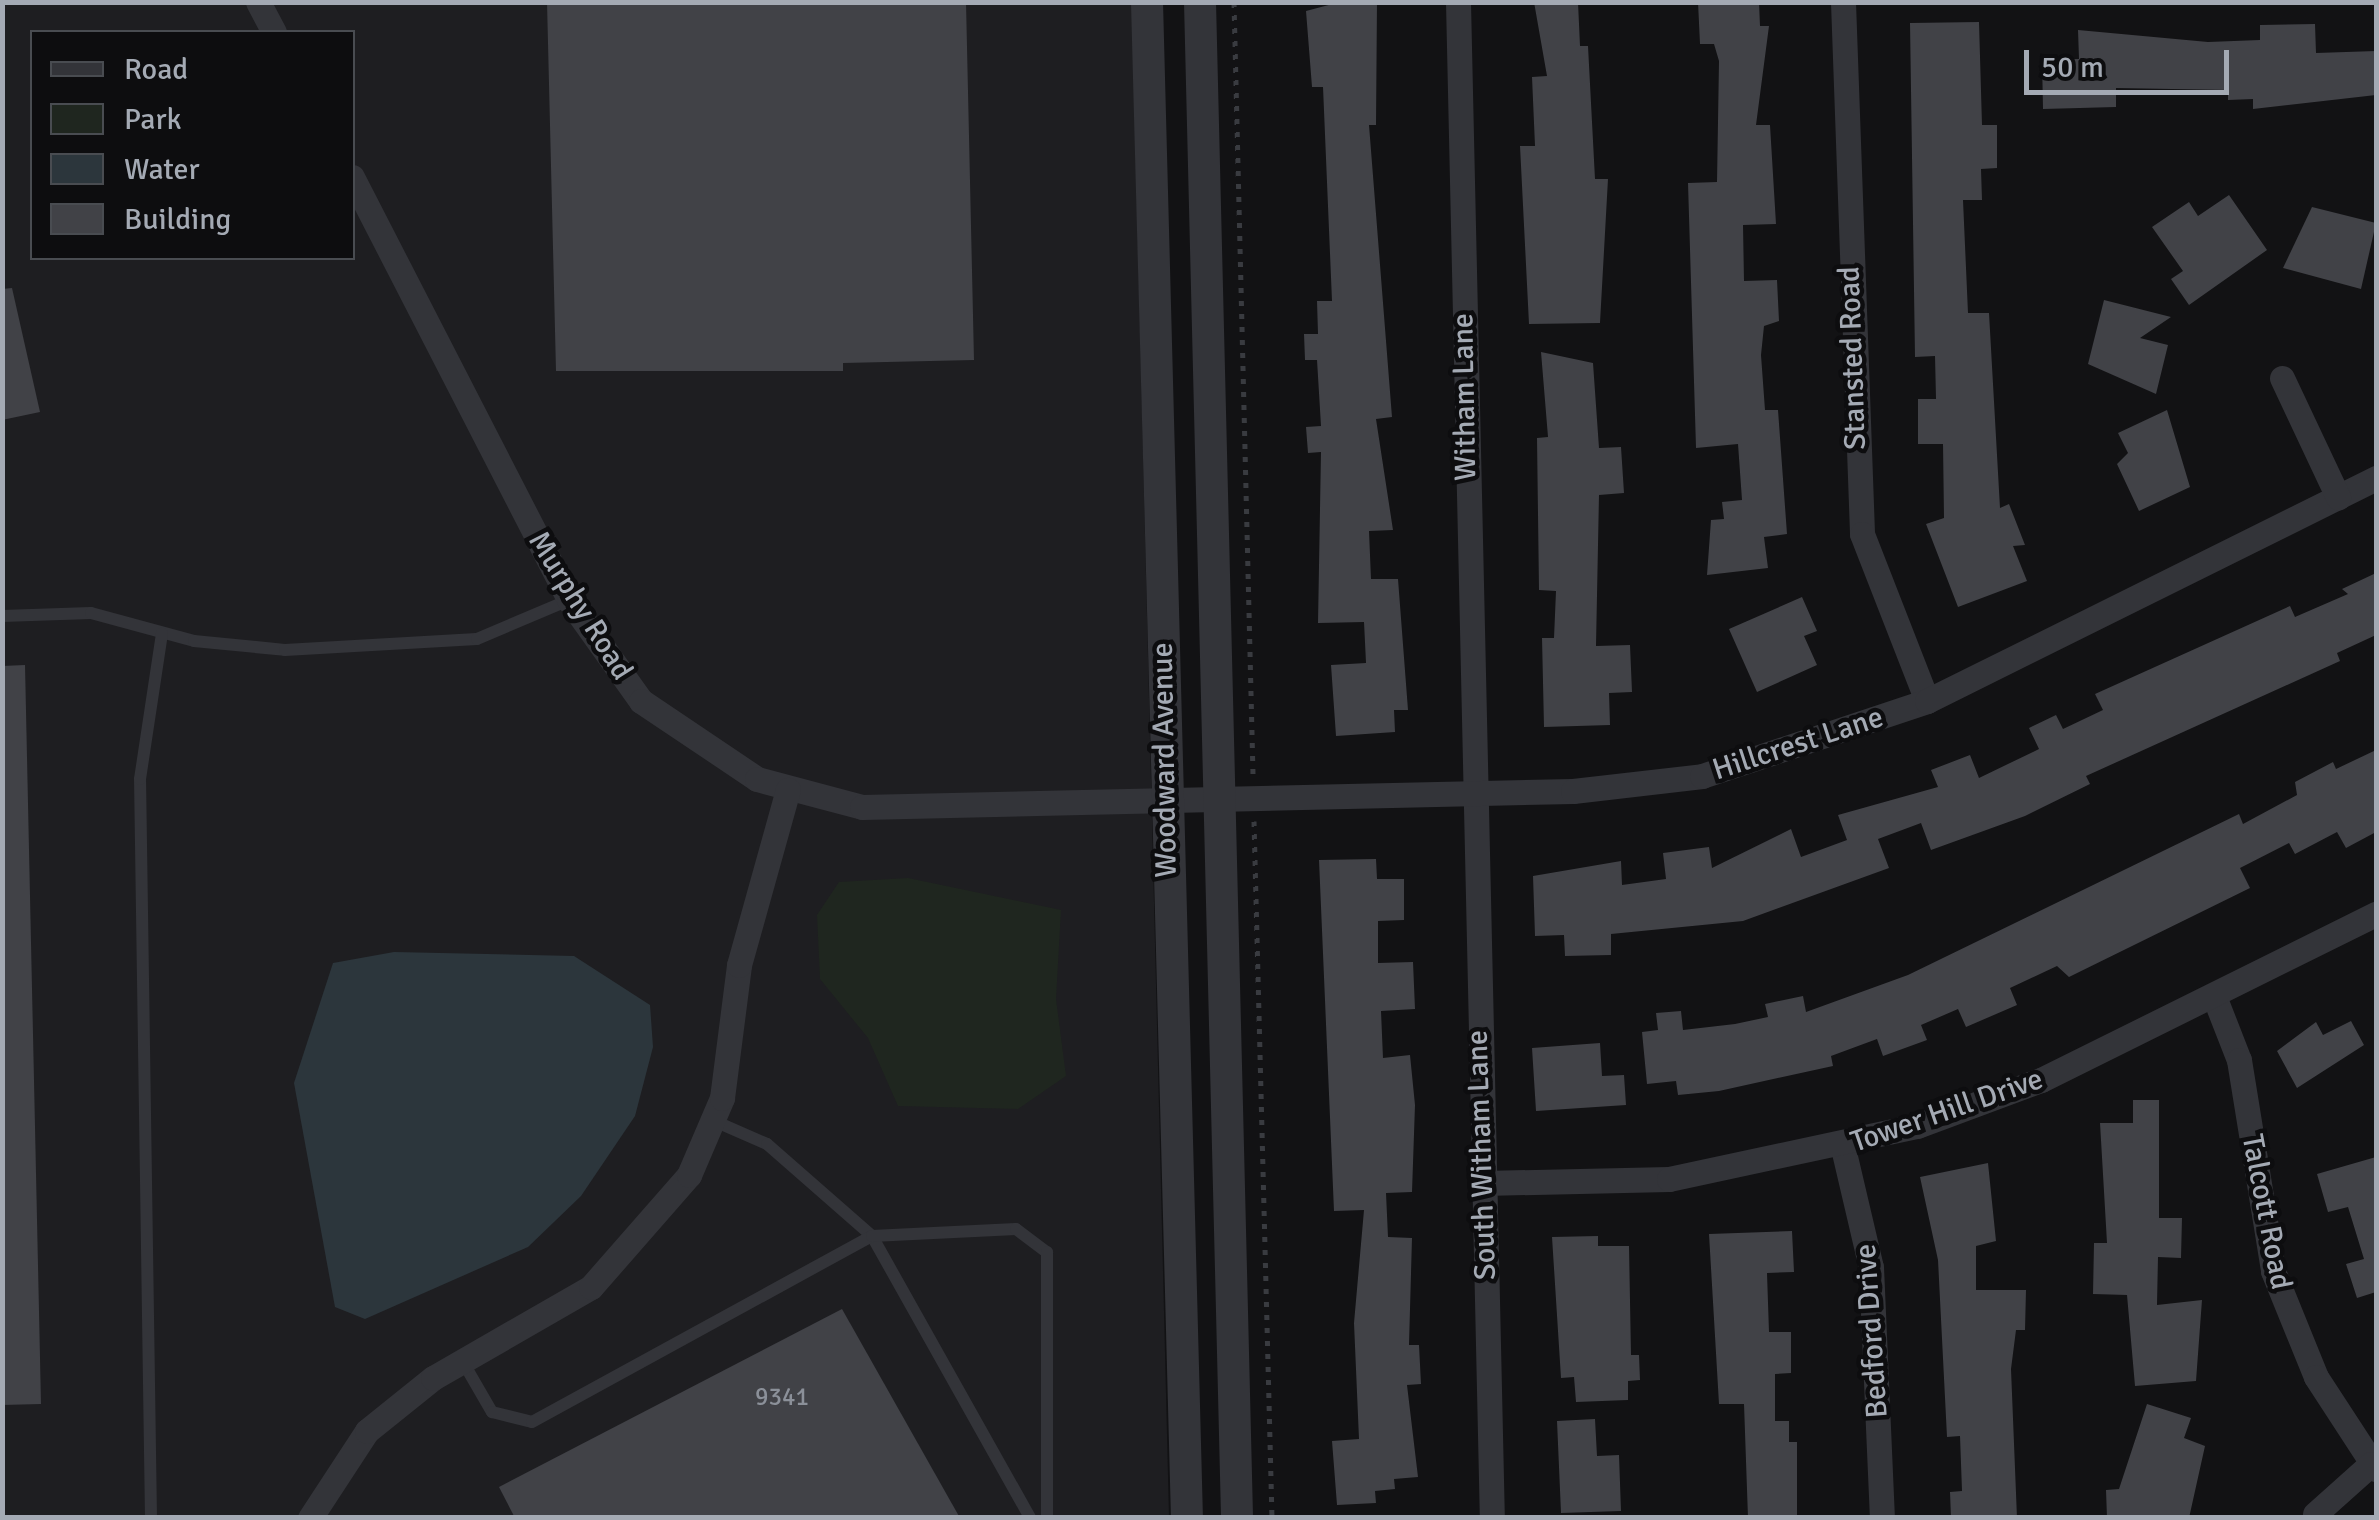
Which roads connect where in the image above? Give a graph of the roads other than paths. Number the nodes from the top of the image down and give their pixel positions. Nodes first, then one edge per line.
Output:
1 (258, 2) edge
2 (1147, 2) edge
3 (1200, 2) edge
4 (1458, 2) edge
5 (1843, 2) edge
6 (273, 30) edge
7 (355, 183) edge
8 (2282, 378) dead end
9 (2376, 478) edge
10 (2338, 497) junction
11 (570, 600) junction
12 (2, 616) edge
13 (162, 634) junction
14 (1926, 701) junction
15 (788, 790) junction
16 (1472, 792) junction
17 (1221, 803) junction
18 (1166, 804) junction
19 (2376, 914) edge
20 (2214, 996) junction
21 (712, 1120) junction
22 (1843, 1148) junction
23 (1483, 1183) junction
24 (872, 1236) junction
25 (464, 1362) junction
26 (2374, 1466) edge
27 (2315, 1514) dead end
28 (313, 1516) edge
29 (151, 1518) edge
30 (1030, 1518) edge
31 (1047, 1518) edge
32 (1186, 1518) edge
33 (1237, 1518) edge
34 (1492, 1518) edge
35 (1882, 1518) edge

1 - 6 street
2 - 18 street, Woodward Avenue
3 - 17 street, Woodward Avenue
4 - 16 street, Witham Lane
5 - 14 street, Stansted Road
7 - 11 street, Murphy Road
8 - 10 street
9 - 10 street, Hillcrest Lane
10 - 14 street, Hillcrest Lane
11 - 13 lane
11 - 15 street, Murphy Road
12 - 13 lane
13 - 29 lane
14 - 16 street, Hillcrest Lane
15 - 18 street, Murphy Road
15 - 21 street
16 - 17 street, Hillcrest Lane
16 - 23 street, South Witham Lane
17 - 18 street, Hillcrest Lane
17 - 33 street, Woodward Avenue
18 - 32 street, Woodward Avenue
19 - 20 street, Tower Hill Drive
20 - 22 street, Tower Hill Drive
20 - 26 street, Talcott Road
21 - 24 lane
21 - 25 street
22 - 23 street, Tower Hill Drive
22 - 35 street, Bedford Drive
23 - 34 street, South Witham Lane
24 - 25 lane
24 - 30 lane
24 - 31 lane
25 - 28 street
26 - 27 street

